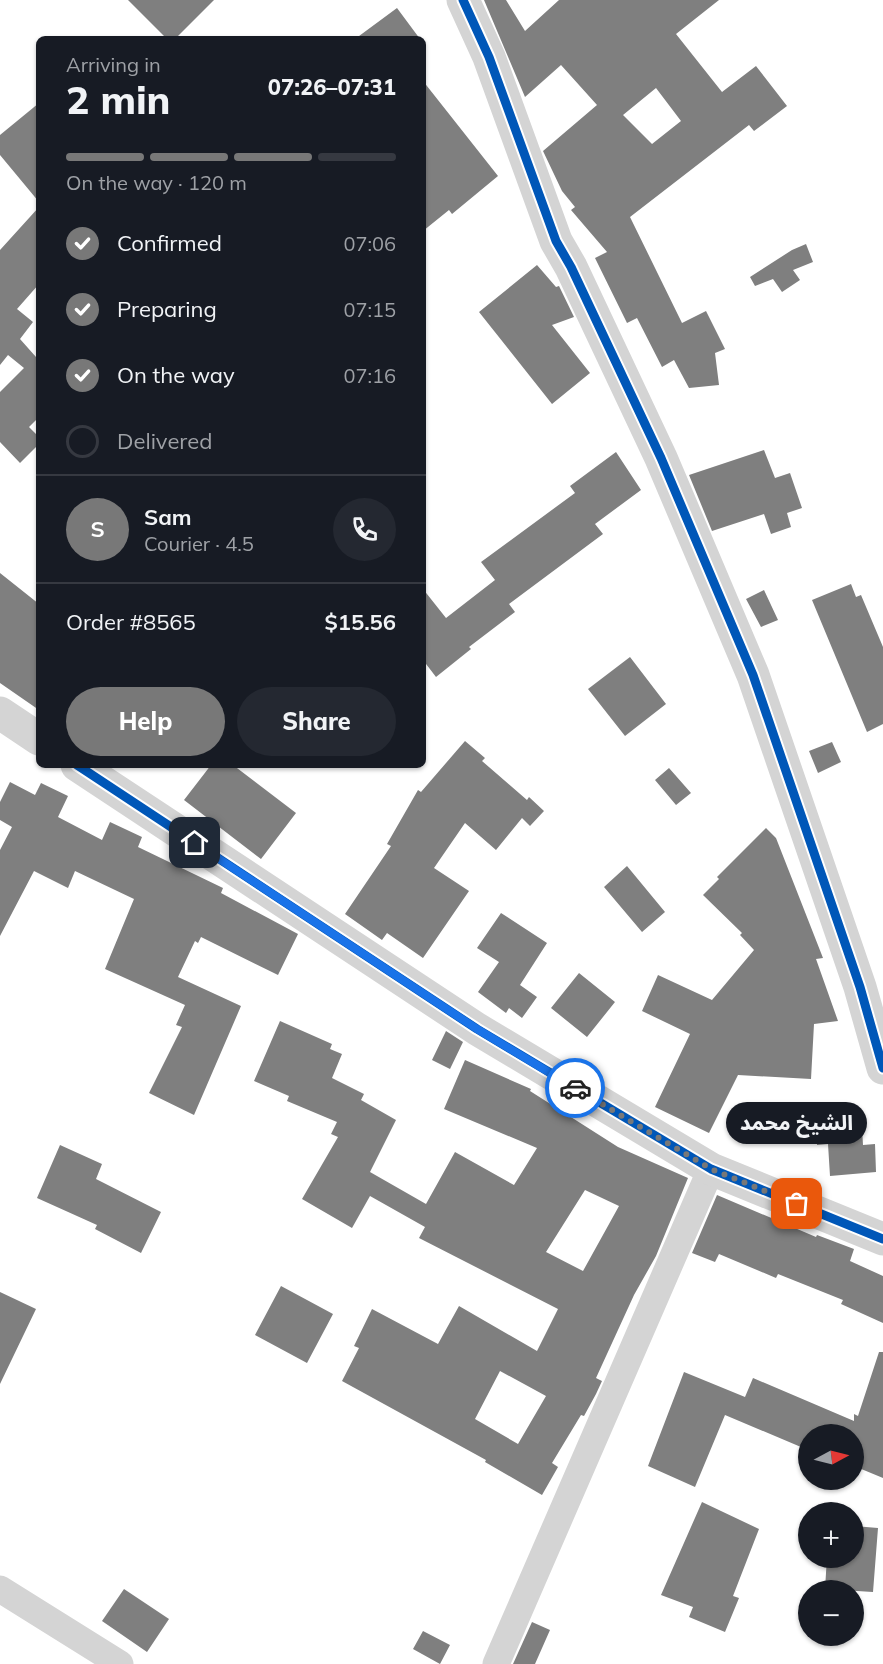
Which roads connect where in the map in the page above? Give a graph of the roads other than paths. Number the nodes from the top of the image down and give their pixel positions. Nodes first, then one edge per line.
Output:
1 (462, 0) edge
2 (0, 713) edge
3 (36, 737) edge
4 (82, 768) edge
5 (883, 1068) edge
6 (711, 1169) junction
7 (883, 1239) edge
8 (0, 1589) edge
9 (120, 1664) edge
10 (495, 1664) edge

1 - 5 street
2 - 3 street
4 - 6 street
6 - 7 street
6 - 10 street
8 - 9 street

